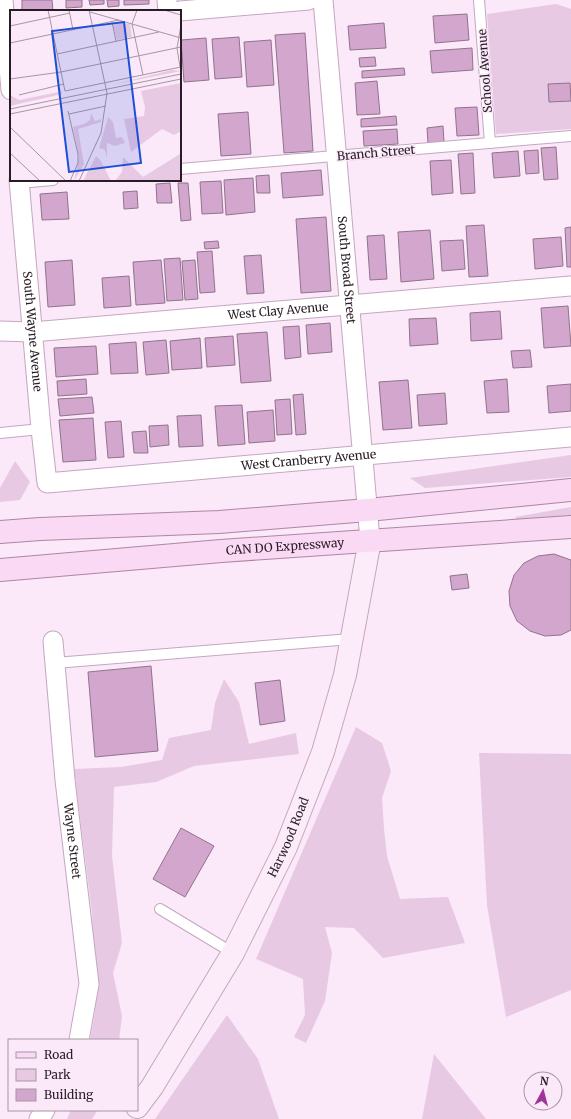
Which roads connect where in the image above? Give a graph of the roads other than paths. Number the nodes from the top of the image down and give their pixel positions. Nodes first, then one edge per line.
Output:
1 (3, 0) edge
2 (167, 0) edge
3 (309, 0) edge
4 (323, 0) edge
5 (479, 0) edge
6 (168, 10) edge
7 (181, 11) edge
8 (5, 26) edge
9 (10, 79) edge
10 (571, 136) edge
11 (490, 143) junction
12 (337, 156) junction
13 (181, 169) edge
14 (19, 181) edge
15 (571, 286) edge
16 (350, 305) junction
17 (0, 331) edge
18 (32, 332) junction
19 (41, 430) junction
20 (0, 433) edge
21 (571, 437) edge
22 (363, 455) junction
23 (47, 483) joint
24 (571, 490) edge
25 (368, 510) junction
26 (571, 526) edge
27 (0, 532) edge
28 (370, 540) junction
29 (0, 570) edge
30 (351, 639) junction
31 (53, 641) dead end
32 (54, 663) junction
33 (160, 909) dead end
34 (234, 953) junction
35 (79, 1039) edge
36 (138, 1106) edge
37 (134, 1111) edge
38 (128, 1119) edge

1 - 8 street
2 - 6 street
3 - 7 street
4 - 12 street, South Broad Street
5 - 11 lane, School Avenue
8 - 9 street
10 - 11 lane, Branch Street
11 - 12 lane, Branch Street
12 - 13 lane, Branch Street
12 - 16 street, South Broad Street
14 - 18 street, South Wayne Avenue
15 - 16 street, West Clay Avenue
16 - 18 street, West Clay Avenue
16 - 22 street, South Broad Street
17 - 18 street, West Clay Avenue
18 - 19 street, South Wayne Avenue
19 - 20 lane
19 - 23 street, South Wayne Avenue
21 - 22 street, West Cranberry Avenue
22 - 23 street, West Cranberry Avenue
22 - 25 street, South Broad Street
24 - 25 main road
25 - 27 main road
25 - 28 street, South Broad Street
26 - 28 main road, CAN DO Expressway
28 - 29 main road, CAN DO Expressway
28 - 30 street, Harwood Road
30 - 32 lane
30 - 34 street, Harwood Road
31 - 32 street, Wayne Street
32 - 35 street, Wayne Street
33 - 34 lane
34 - 36 street, Harwood Road
37 - 38 street

